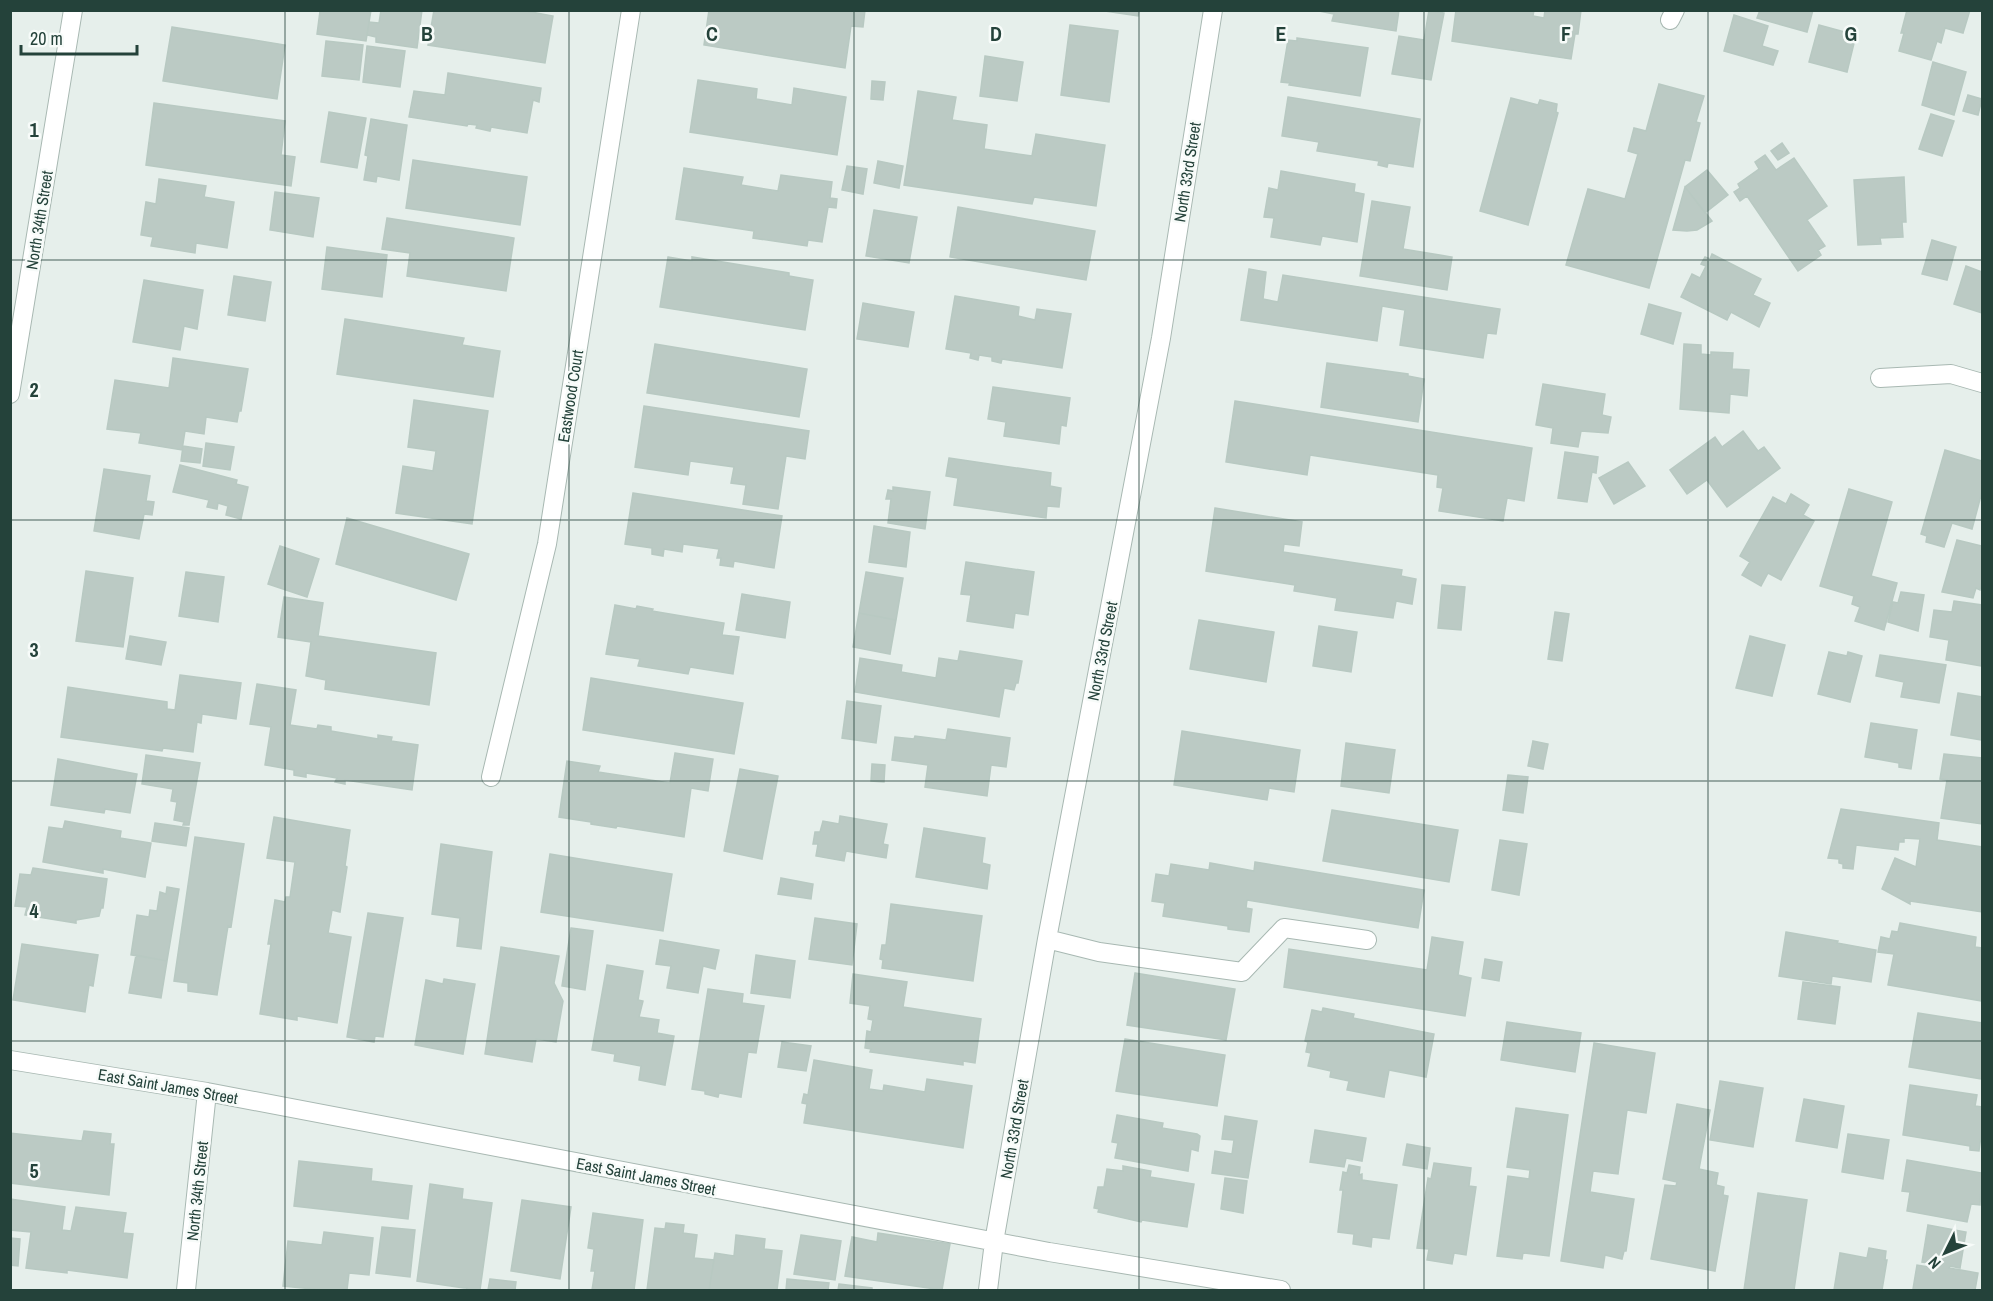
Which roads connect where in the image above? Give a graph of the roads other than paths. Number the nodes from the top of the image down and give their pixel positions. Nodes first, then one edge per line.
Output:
1 (73, 10) edge
2 (631, 10) edge
3 (1213, 10) edge
4 (1880, 378) dead end
5 (1983, 383) edge
6 (10, 394) edge
7 (490, 777) dead end
8 (1047, 939) junction
9 (1367, 940) dead end
10 (10, 1060) edge
11 (207, 1092) junction
12 (994, 1242) junction
13 (186, 1290) edge
14 (988, 1290) edge
15 (1281, 1290) edge

1 - 6 street, North 34th Street
2 - 7 street, Eastwood Court
3 - 8 street, North 33rd Street
4 - 5 street
8 - 9 street
8 - 12 street, North 33rd Street
10 - 11 street, East Saint James Street
11 - 12 street, East Saint James Street
11 - 13 street, North 34th Street
12 - 14 street, North 33rd Street
12 - 15 street, East Saint James Street

